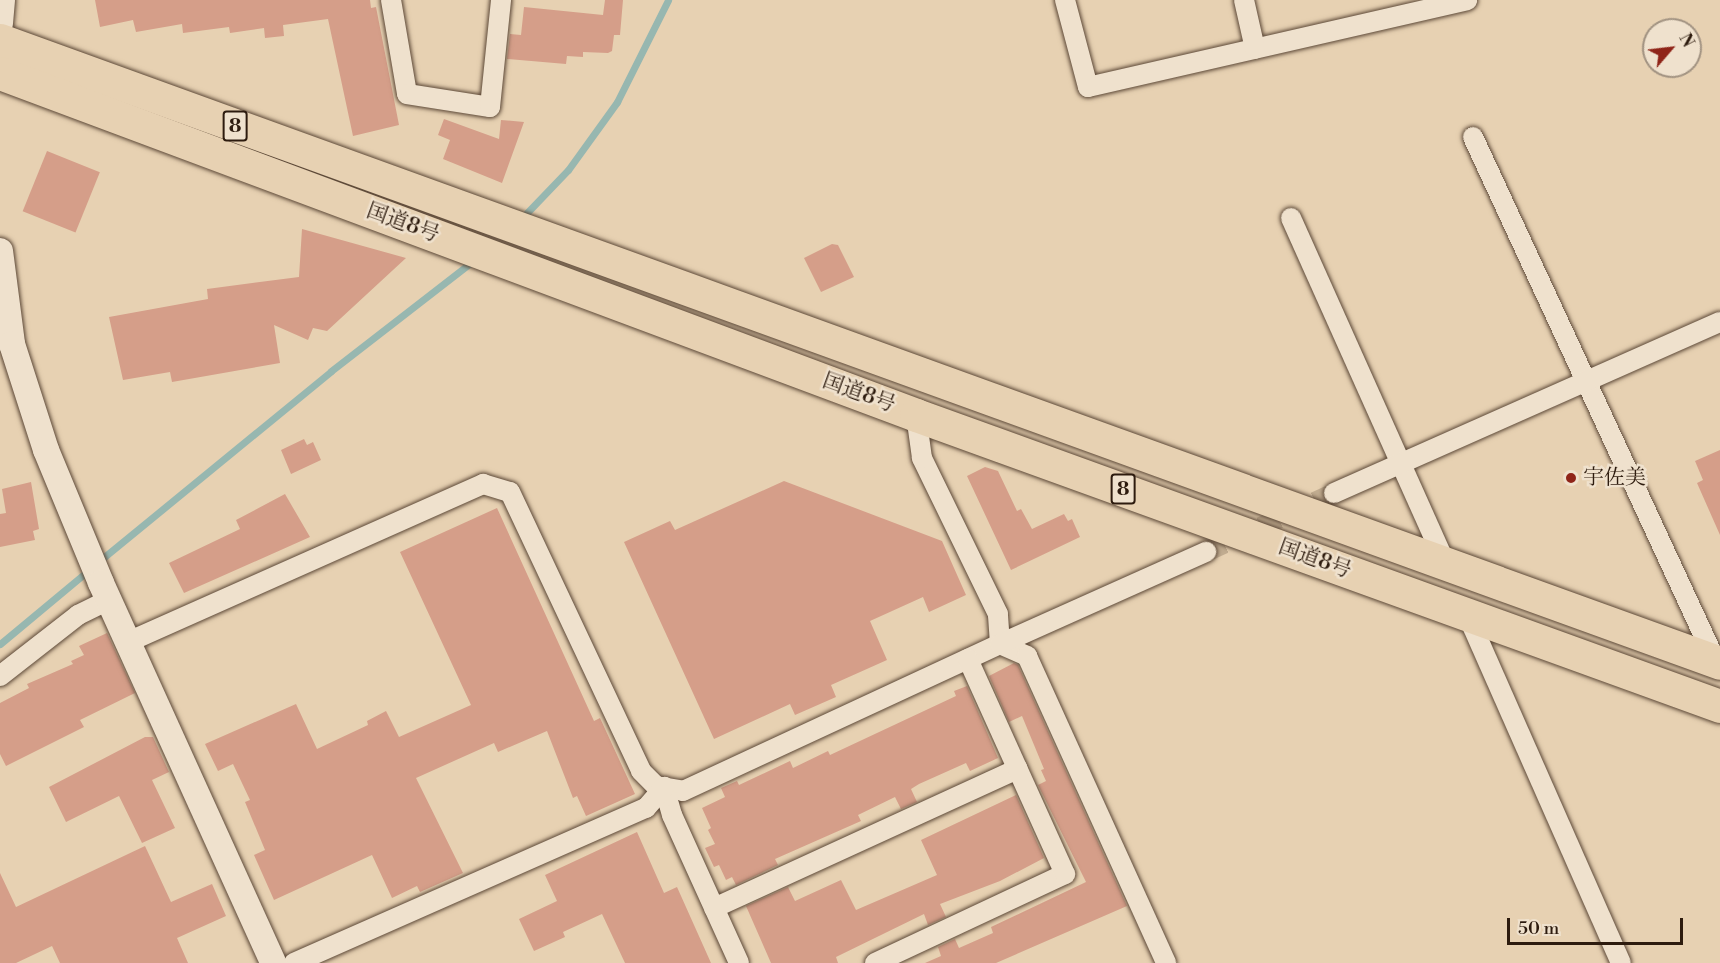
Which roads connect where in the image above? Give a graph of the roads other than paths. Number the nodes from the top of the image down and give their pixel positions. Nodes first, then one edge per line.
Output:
1 (2, 0) edge
2 (391, 0) edge
3 (501, 0) edge
4 (1065, 0) edge
5 (1244, 0) edge
6 (1467, 0) edge
7 (0, 23) edge
8 (0, 40) edge
9 (1255, 49) junction
10 (0, 73) edge
11 (1473, 137) dead end
12 (1291, 218) dead end
13 (0, 251) edge
14 (1720, 322) edge
15 (6, 344) edge
16 (1586, 381) junction
17 (916, 415) junction
18 (1401, 463) junction
19 (1334, 493) tunnel mouth
20 (1206, 552) tunnel mouth
21 (1446, 565) junction
22 (105, 592) junction
23 (1467, 614) junction
24 (128, 642) junction
25 (1000, 644) junction
26 (968, 658) junction
27 (1718, 662) edge
28 (0, 676) edge
29 (1720, 706) edge
30 (1018, 769) junction
31 (664, 787) junction
32 (714, 908) junction
33 (273, 963) edge
34 (294, 963) edge
35 (739, 963) edge
36 (875, 963) edge
37 (1166, 963) edge
38 (1621, 963) edge

1 - 7 street
2 - 3 street
4 - 9 street
5 - 9 street
6 - 9 street
8 - 21 highway, 国道8号 / 8
10 - 17 highway, 国道8号 / 8
11 - 16 street
12 - 18 street
13 - 15 street
14 - 16 street
15 - 22 street
16 - 18 street
16 - 27 street
17 - 23 highway, 国道8号 / 8
17 - 25 street
18 - 19 street
18 - 21 street
20 - 25 street
21 - 27 highway, 国道8号 / 8
22 - 24 street
22 - 28 street
23 - 29 highway, 国道8号 / 8
23 - 38 street
24 - 31 street
24 - 33 street
25 - 26 street
25 - 37 street
26 - 30 street
26 - 31 street
30 - 32 street
30 - 36 street
31 - 32 street
31 - 34 street
32 - 35 street

